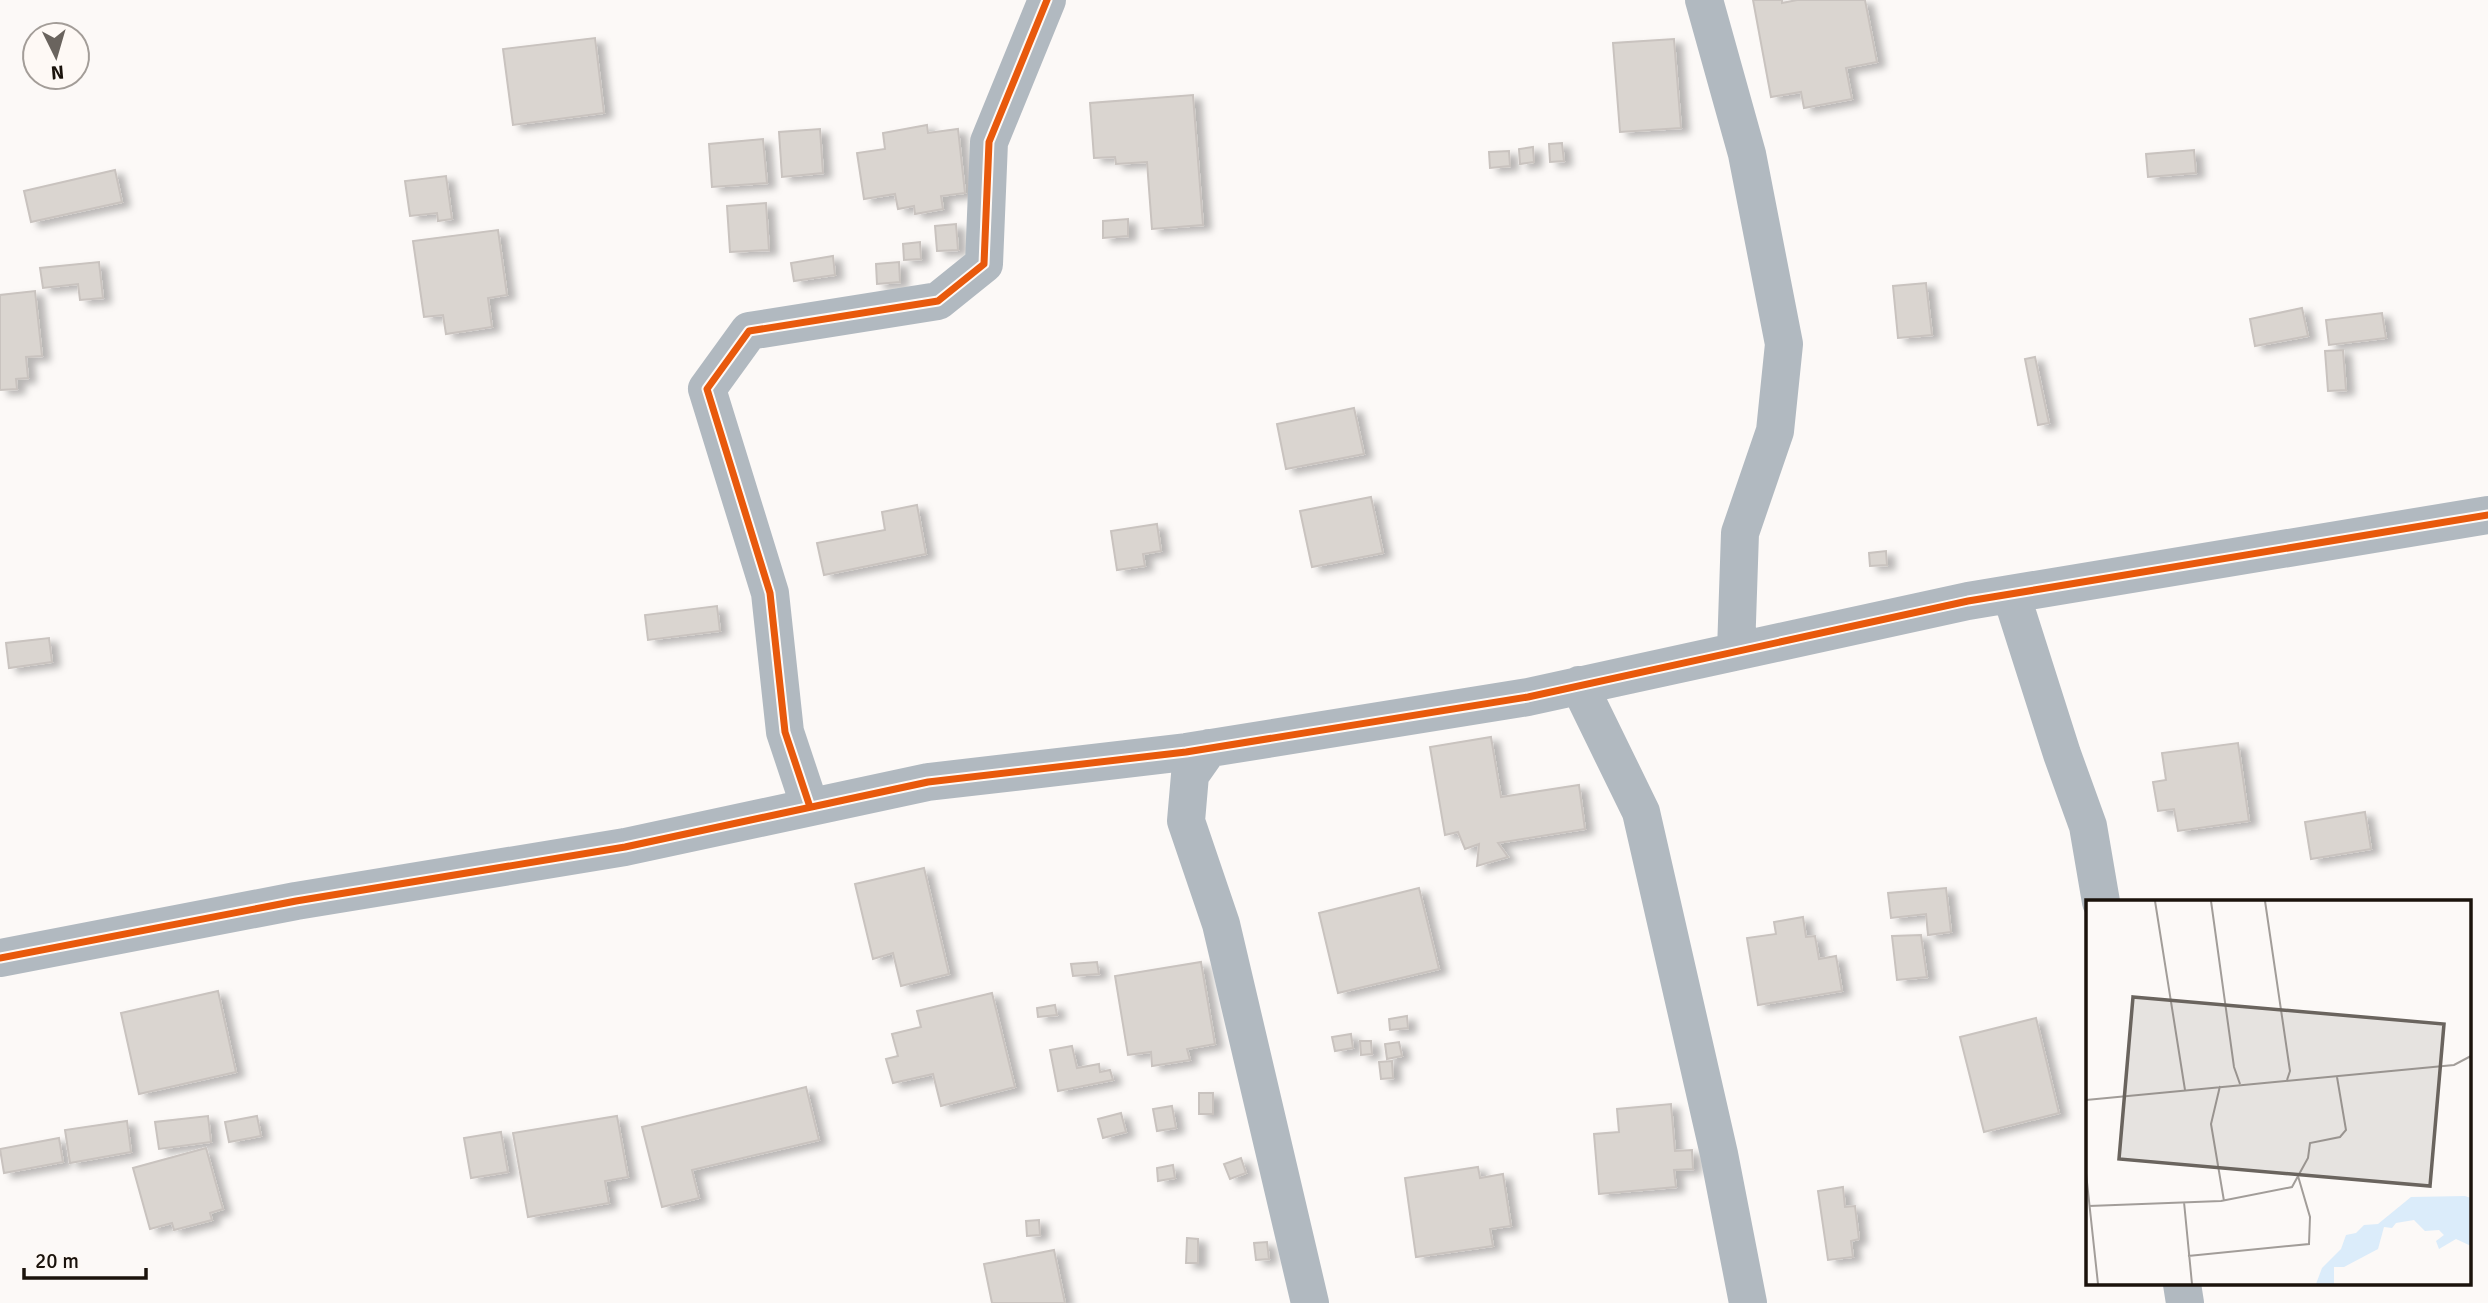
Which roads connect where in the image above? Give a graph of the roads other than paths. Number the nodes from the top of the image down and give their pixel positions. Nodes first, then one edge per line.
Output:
1 (1047, 0) edge
2 (1704, 0) edge
3 (2488, 515) edge
4 (2011, 594) junction
5 (1736, 651) junction
6 (1579, 685) junction
7 (1209, 748) junction
8 (810, 807) junction
9 (2101, 900) edge
10 (0, 958) edge
11 (1310, 1303) edge
12 (1748, 1303) edge

1 - 8 street
2 - 5 street
3 - 4 street
4 - 5 street
4 - 9 street
5 - 6 street
6 - 7 street
6 - 12 street
7 - 8 street
7 - 11 street
8 - 10 street

